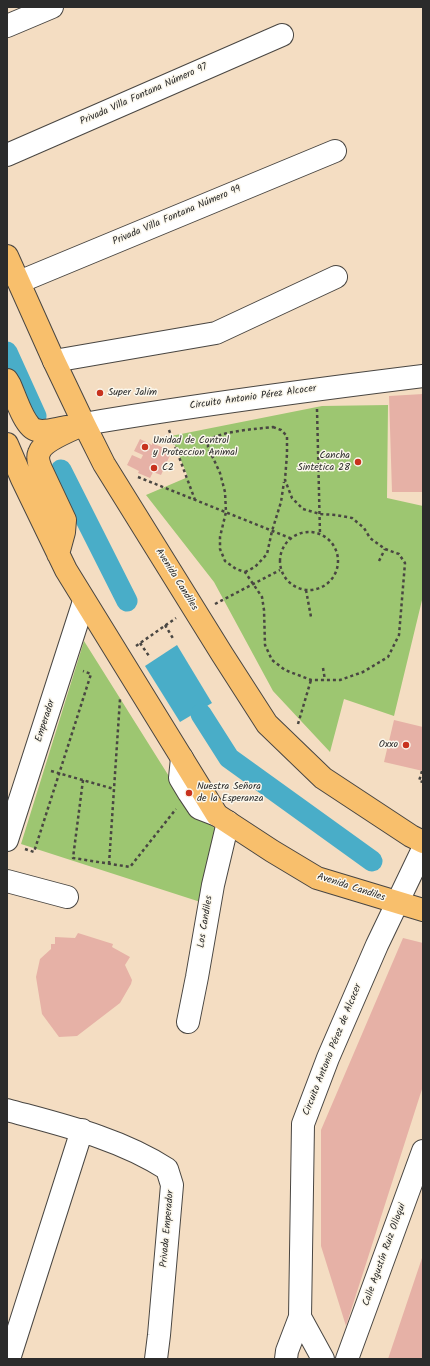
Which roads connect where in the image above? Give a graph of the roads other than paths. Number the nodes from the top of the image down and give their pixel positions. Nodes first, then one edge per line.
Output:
1 (52, 7) edge
2 (7, 26) edge
3 (282, 35) dead end
4 (334, 151) dead end
5 (7, 155) edge
6 (7, 256) edge
7 (336, 277) dead end
8 (19, 282) junction
9 (54, 361) junction
10 (423, 376) edge
11 (7, 380) edge
12 (84, 424) junction
13 (7, 444) edge
14 (58, 554) junction
15 (84, 601) junction
16 (182, 758) junction
17 (222, 818) junction
18 (14, 844) edge
19 (421, 850) edge
20 (7, 881) edge
21 (67, 897) dead end
22 (399, 897) junction
23 (423, 910) edge
24 (188, 1022) dead end
25 (7, 1110) edge
26 (82, 1130) junction
27 (423, 1151) edge
28 (300, 1317) junction
29 (9, 1359) edge
30 (156, 1359) edge
31 (286, 1359) edge
32 (323, 1359) edge
33 (347, 1359) edge

1 - 2 street
3 - 5 street, Privada Villa Fontana Número 97
4 - 8 street, Privada Villa Fontana Número 99
6 - 8 main road, Avenida Candiles
7 - 9 street
8 - 9 main road, Avenida Candiles
9 - 12 main road, Avenida Candiles
10 - 12 street, Circuito Antonio Pérez Alcocer
11 - 12 main road
12 - 14 main road
12 - 19 main road, Avenida Candiles
13 - 14 main road, Avenida Candiles
14 - 15 main road, Avenida Candiles
15 - 16 main road, Avenida Candiles
15 - 18 street, Emperador
16 - 17 main road, Avenida Candiles
16 - 17 street
17 - 22 main road, Avenida Candiles
17 - 24 street, Los Candiles
19 - 22 street, Circuito Antonio Pérez de Alcocer
20 - 21 street
22 - 23 main road, Avenida Candiles
22 - 28 street, Circuito Antonio Pérez de Alcocer
25 - 26 street, Privada Emperador
26 - 29 street
26 - 30 street, Privada Emperador
27 - 33 street, Calle Agustín Ruiz Olloqui
28 - 31 street, Circuito Antonio Pérez de Alcocer
28 - 32 street

